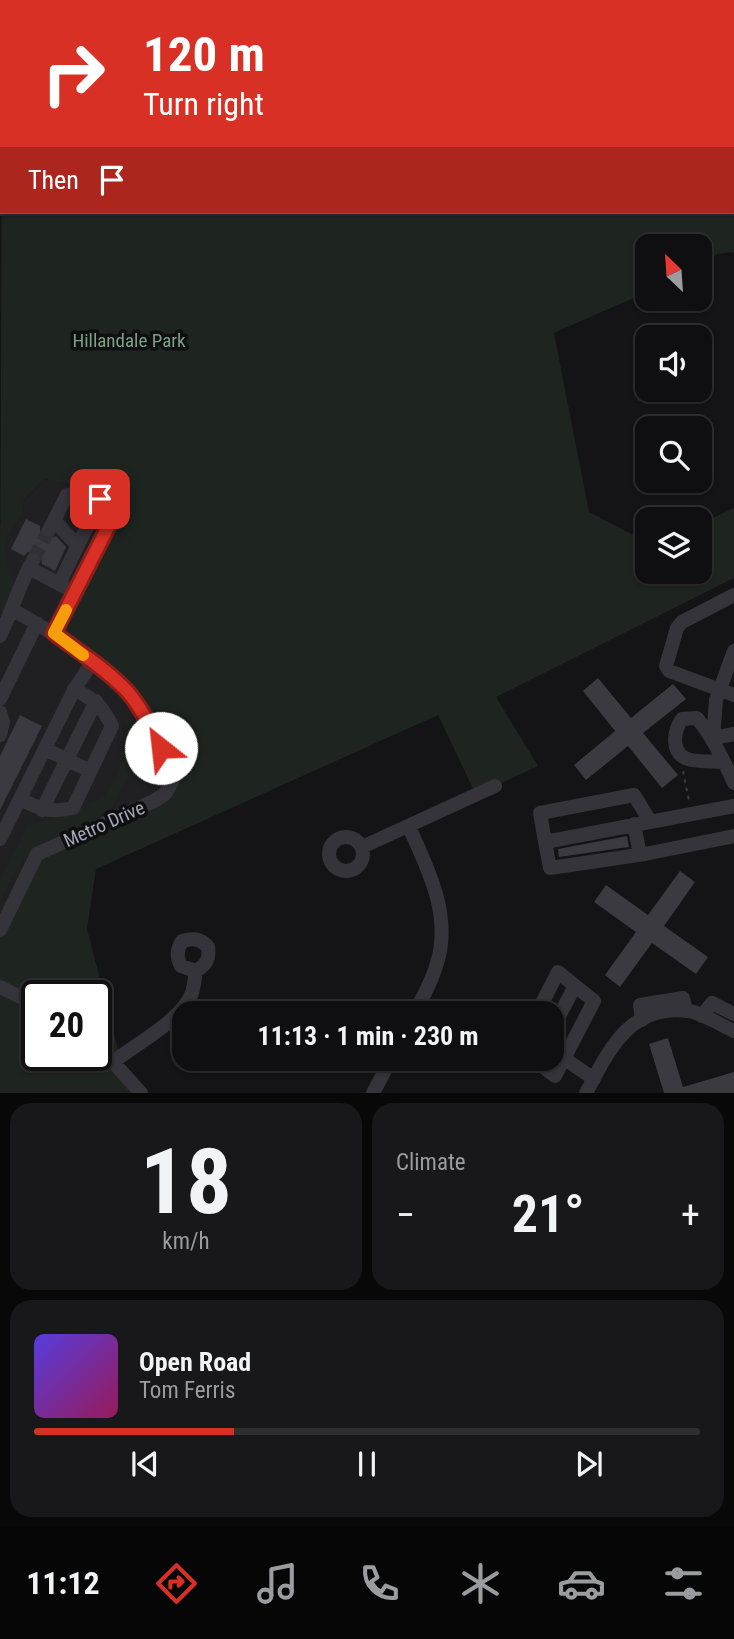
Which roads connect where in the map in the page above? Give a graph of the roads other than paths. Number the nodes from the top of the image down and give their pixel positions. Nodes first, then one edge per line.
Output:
1 (100, 499) junction
2 (77, 545) junction
3 (59, 584) junction
4 (75, 593) junction
5 (734, 595) edge
6 (13, 610) junction
7 (37, 623) junction
8 (54, 633) junction
9 (0, 636) edge
10 (734, 651) edge
11 (92, 662) junction
12 (74, 690) junction
13 (727, 692) edge
14 (0, 699) edge
15 (96, 701) junction
16 (0, 712) edge
17 (734, 734) edge
18 (0, 735) edge
19 (713, 738) junction
20 (45, 749) junction
21 (67, 760) junction
22 (724, 762) junction
23 (90, 771) junction
24 (733, 780) edge
25 (495, 786) dead end
26 (20, 799) junction
27 (734, 806) edge
28 (42, 810) junction
29 (650, 821) junction
30 (634, 824) junction
31 (410, 827) junction
32 (734, 836) edge
33 (0, 839) edge
34 (545, 842) junction
35 (362, 847) dead end
36 (640, 855) junction
37 (0, 930) edge
38 (196, 971) dead end
39 (575, 986) junction
40 (0, 987) edge
41 (21, 997) edge
42 (420, 1001) edge
43 (543, 1001) edge
44 (564, 1007) edge
45 (686, 1012) junction
46 (734, 1014) edge
47 (702, 1016) junction
48 (642, 1020) junction
49 (734, 1031) edge
50 (565, 1059) joint
51 (113, 1062) joint
52 (385, 1071) edge
53 (594, 1079) junction
54 (141, 1093) edge
55 (373, 1093) edge
56 (586, 1093) edge

1 - 2 street
1 - 2 street
1 - 4 street
2 - 3 street
3 - 4 street
3 - 6 street
4 - 8 street
5 - 13 street
6 - 7 street, Metro Drive
6 - 9 street
7 - 8 street, Metro Drive
7 - 14 street
8 - 11 street, Metro Drive
10 - 13 street
11 - 12 street
11 - 37 street, Metro Drive
12 - 15 street
12 - 20 street
13 - 19 street
15 - 21 street
15 - 23 street
16 - 18 street
17 - 19 street
19 - 22 street
19 - 22 street
20 - 21 street
20 - 26 street
21 - 23 street
21 - 28 street
22 - 24 street
23 - 28 street
25 - 31 street
26 - 28 street
26 - 33 street
27 - 29 street
29 - 30 street
29 - 34 street
30 - 34 street
30 - 36 street
31 - 35 street
31 - 42 street
32 - 36 street
34 - 36 street
38 - 51 street
39 - 43 street
39 - 44 street
39 - 50 street
40 - 41 street
45 - 47 street
45 - 48 street
45 - 48 street
46 - 47 street
47 - 49 street
48 - 53 street
50 - 53 street
51 - 54 street
52 - 55 street
53 - 56 street

